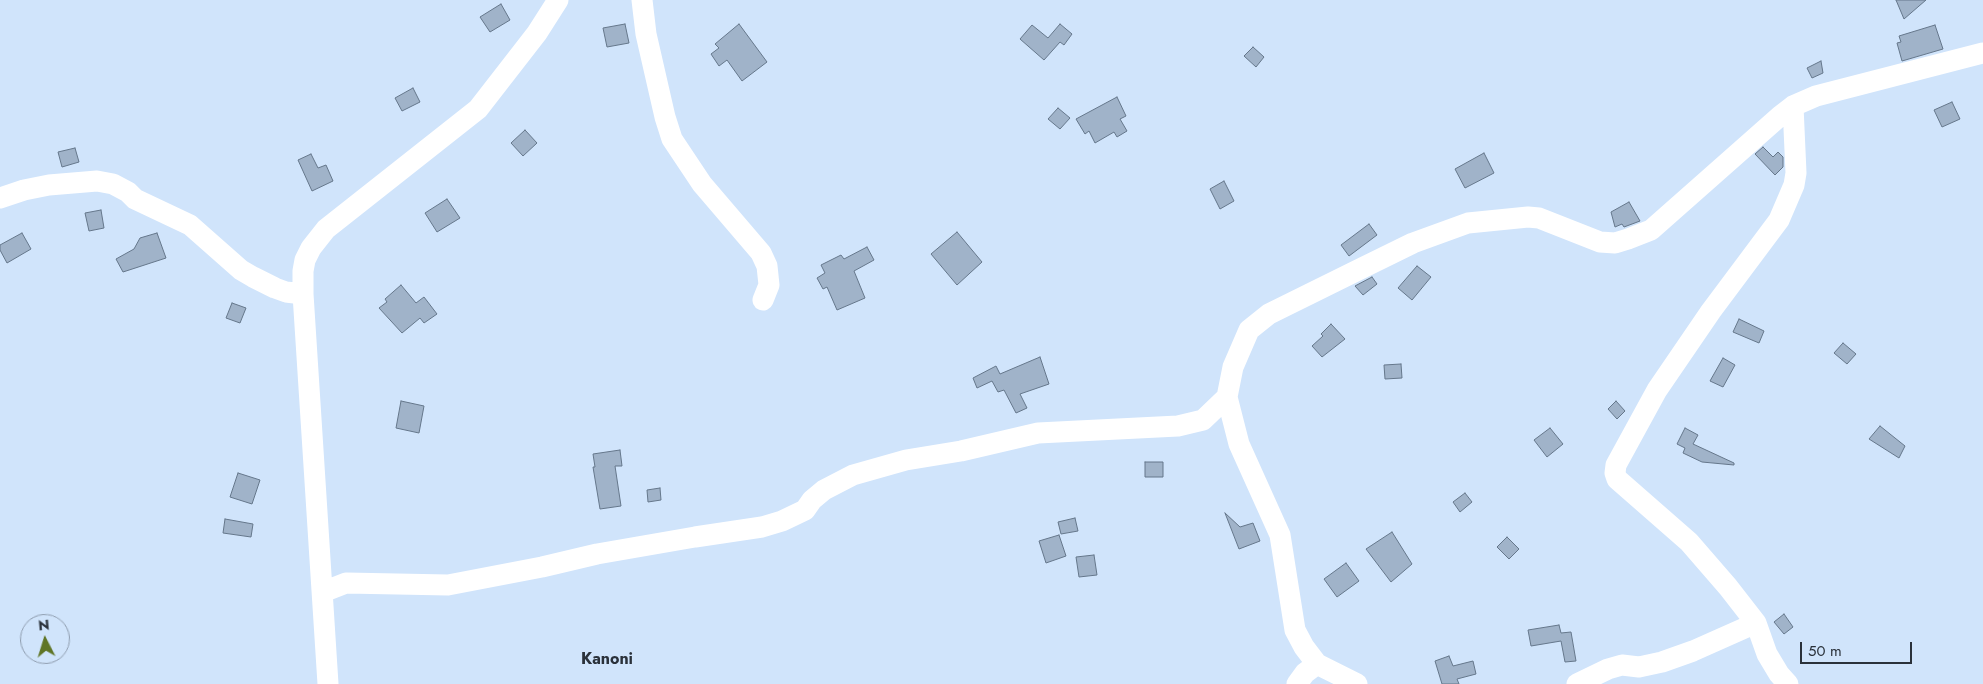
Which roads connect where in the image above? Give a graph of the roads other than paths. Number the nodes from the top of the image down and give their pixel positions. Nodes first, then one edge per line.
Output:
1 (558, 0) edge
2 (642, 0) edge
3 (1983, 53) edge
4 (1793, 106) junction
5 (0, 198) edge
6 (303, 294) junction
7 (764, 300) dead end
8 (1226, 397) junction
9 (322, 565) junction
10 (346, 583) junction
11 (323, 592) junction
12 (1756, 623) junction
13 (1317, 664) junction
14 (328, 684) edge
15 (1297, 684) edge
16 (1357, 684) edge
17 (1577, 684) edge
18 (1788, 684) edge

1 - 6 street
2 - 7 street
3 - 4 street
4 - 8 street
4 - 12 street
5 - 6 street
6 - 9 street
8 - 10 street
8 - 13 street
9 - 10 street
9 - 11 street
10 - 11 street
11 - 14 street
12 - 17 street
12 - 18 street
13 - 15 street
13 - 16 street

